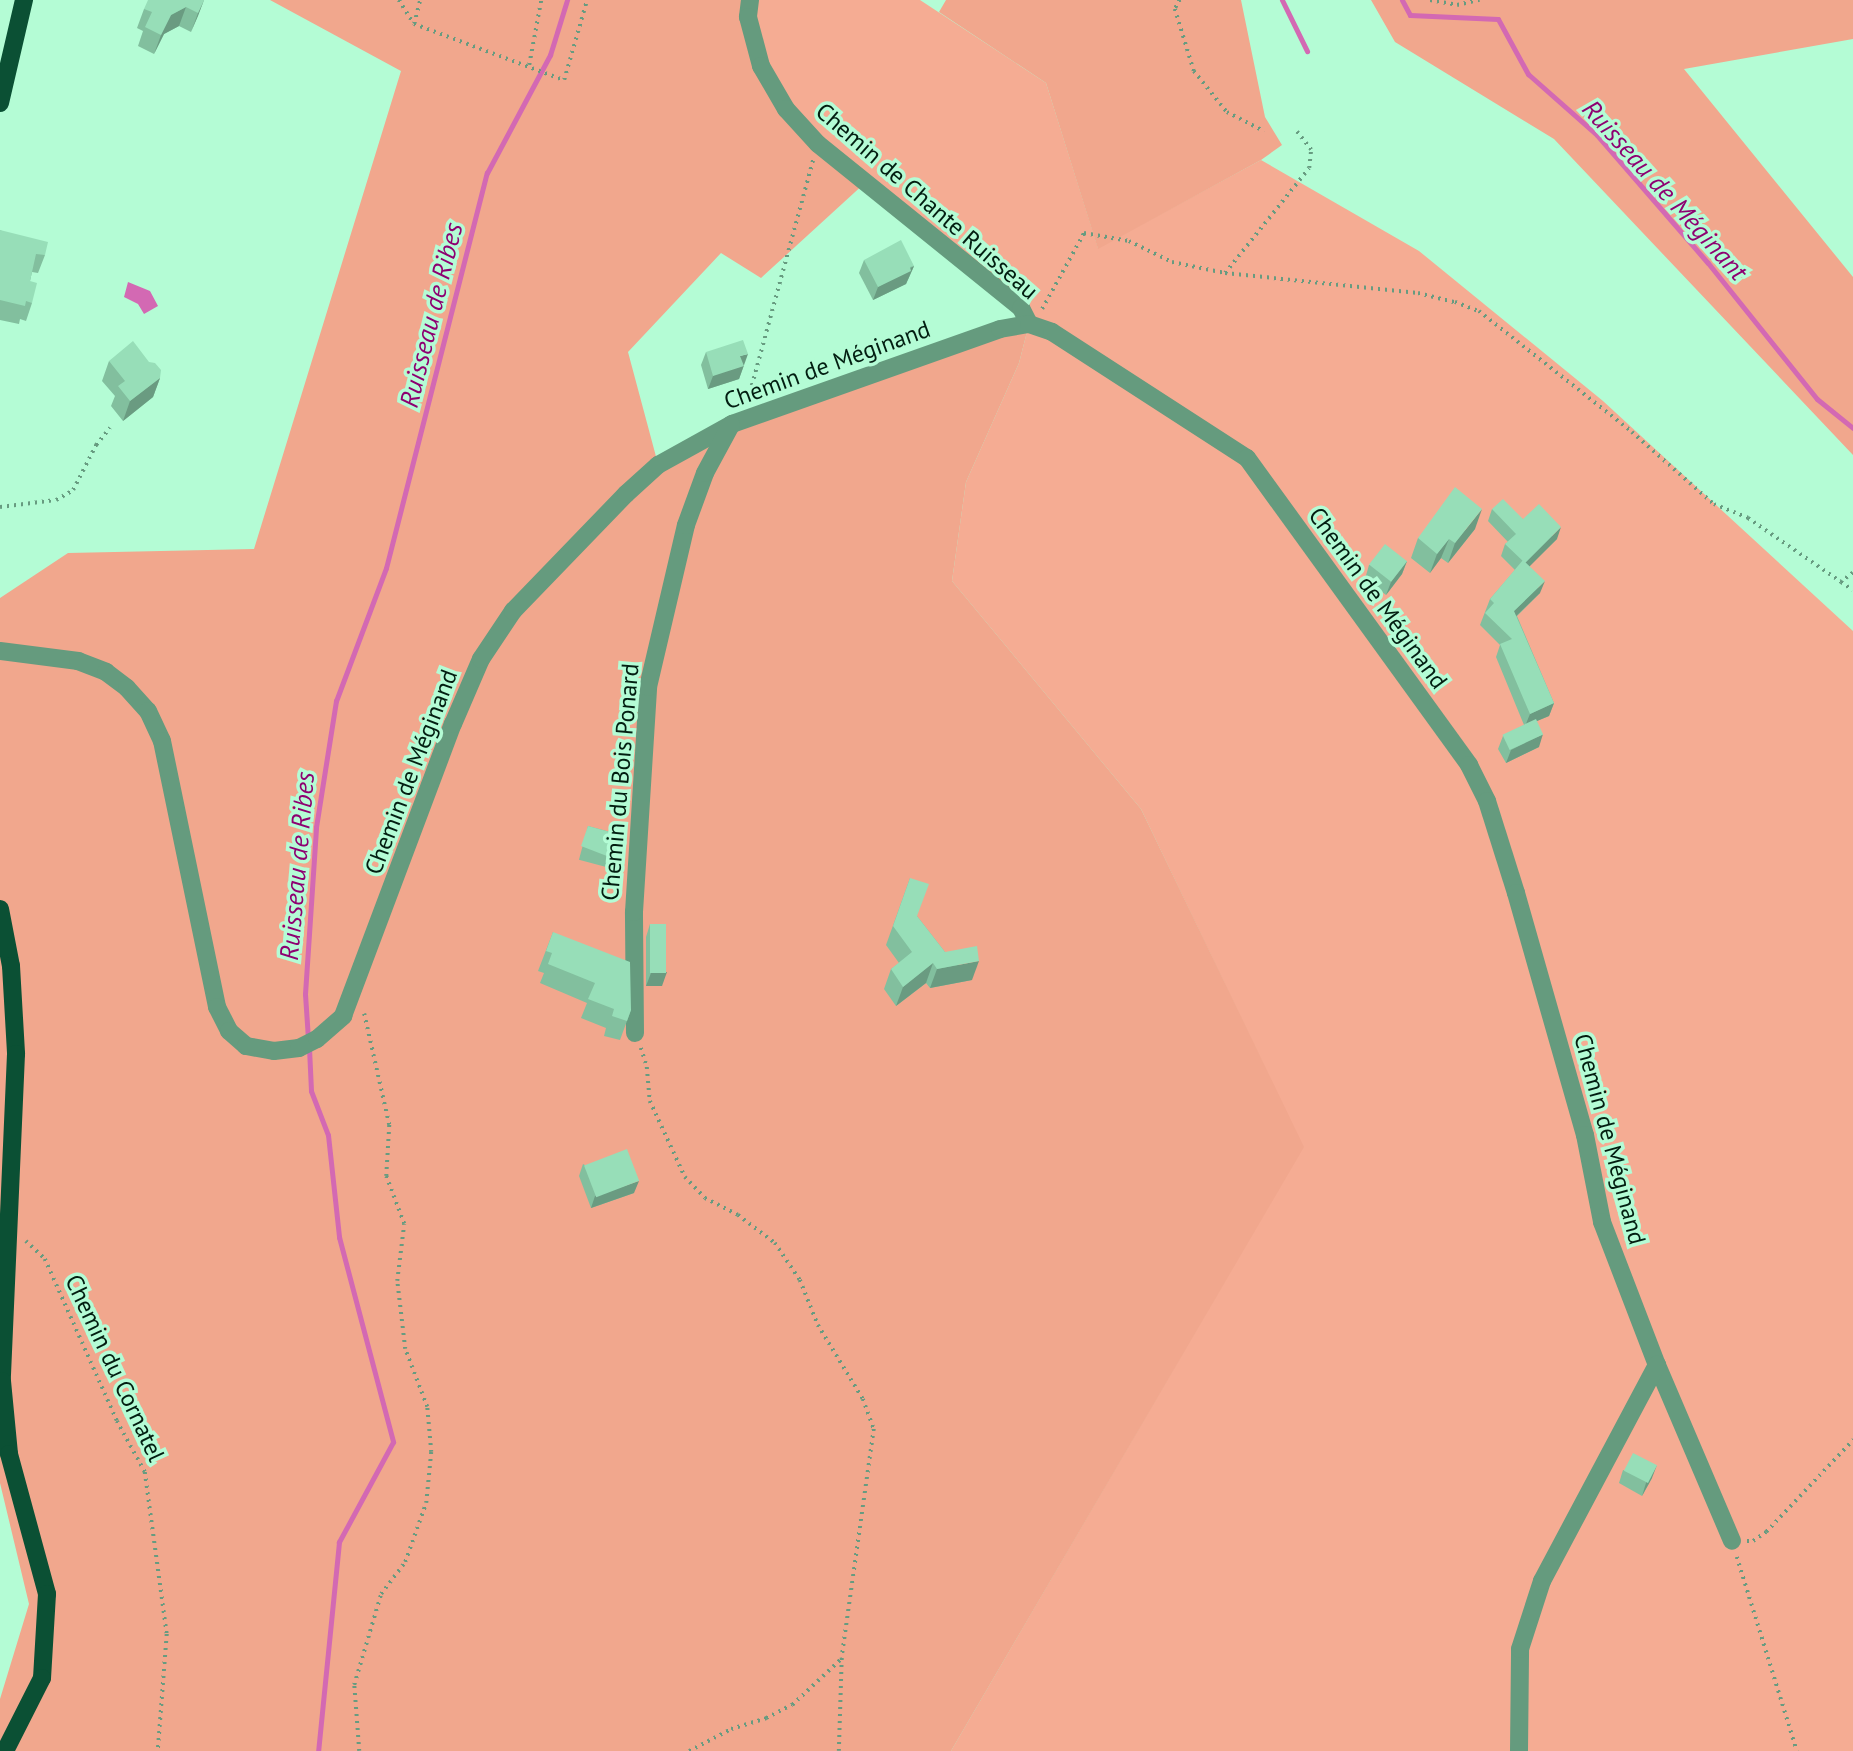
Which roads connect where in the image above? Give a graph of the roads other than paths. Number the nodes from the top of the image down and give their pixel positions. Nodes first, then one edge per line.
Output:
1 (24, 0) edge
2 (750, 0) edge
3 (0, 103) edge
4 (1029, 324) junction
5 (732, 424) junction
6 (0, 651) edge
7 (0, 909) edge
8 (635, 1033) road end
9 (1657, 1364) junction
10 (1732, 1541) road end
11 (5, 1751) edge
12 (1519, 1751) edge

1 - 3 main road
2 - 4 street, Chemin de Chante Ruisseau
4 - 5 street, Chemin de Méginand
4 - 9 street, Chemin de Méginand
5 - 6 street, Chemin de Méginand
5 - 8 street, Chemin du Bois Ponard
7 - 11 main road
9 - 10 street, Chemin de Méginand
9 - 12 street

